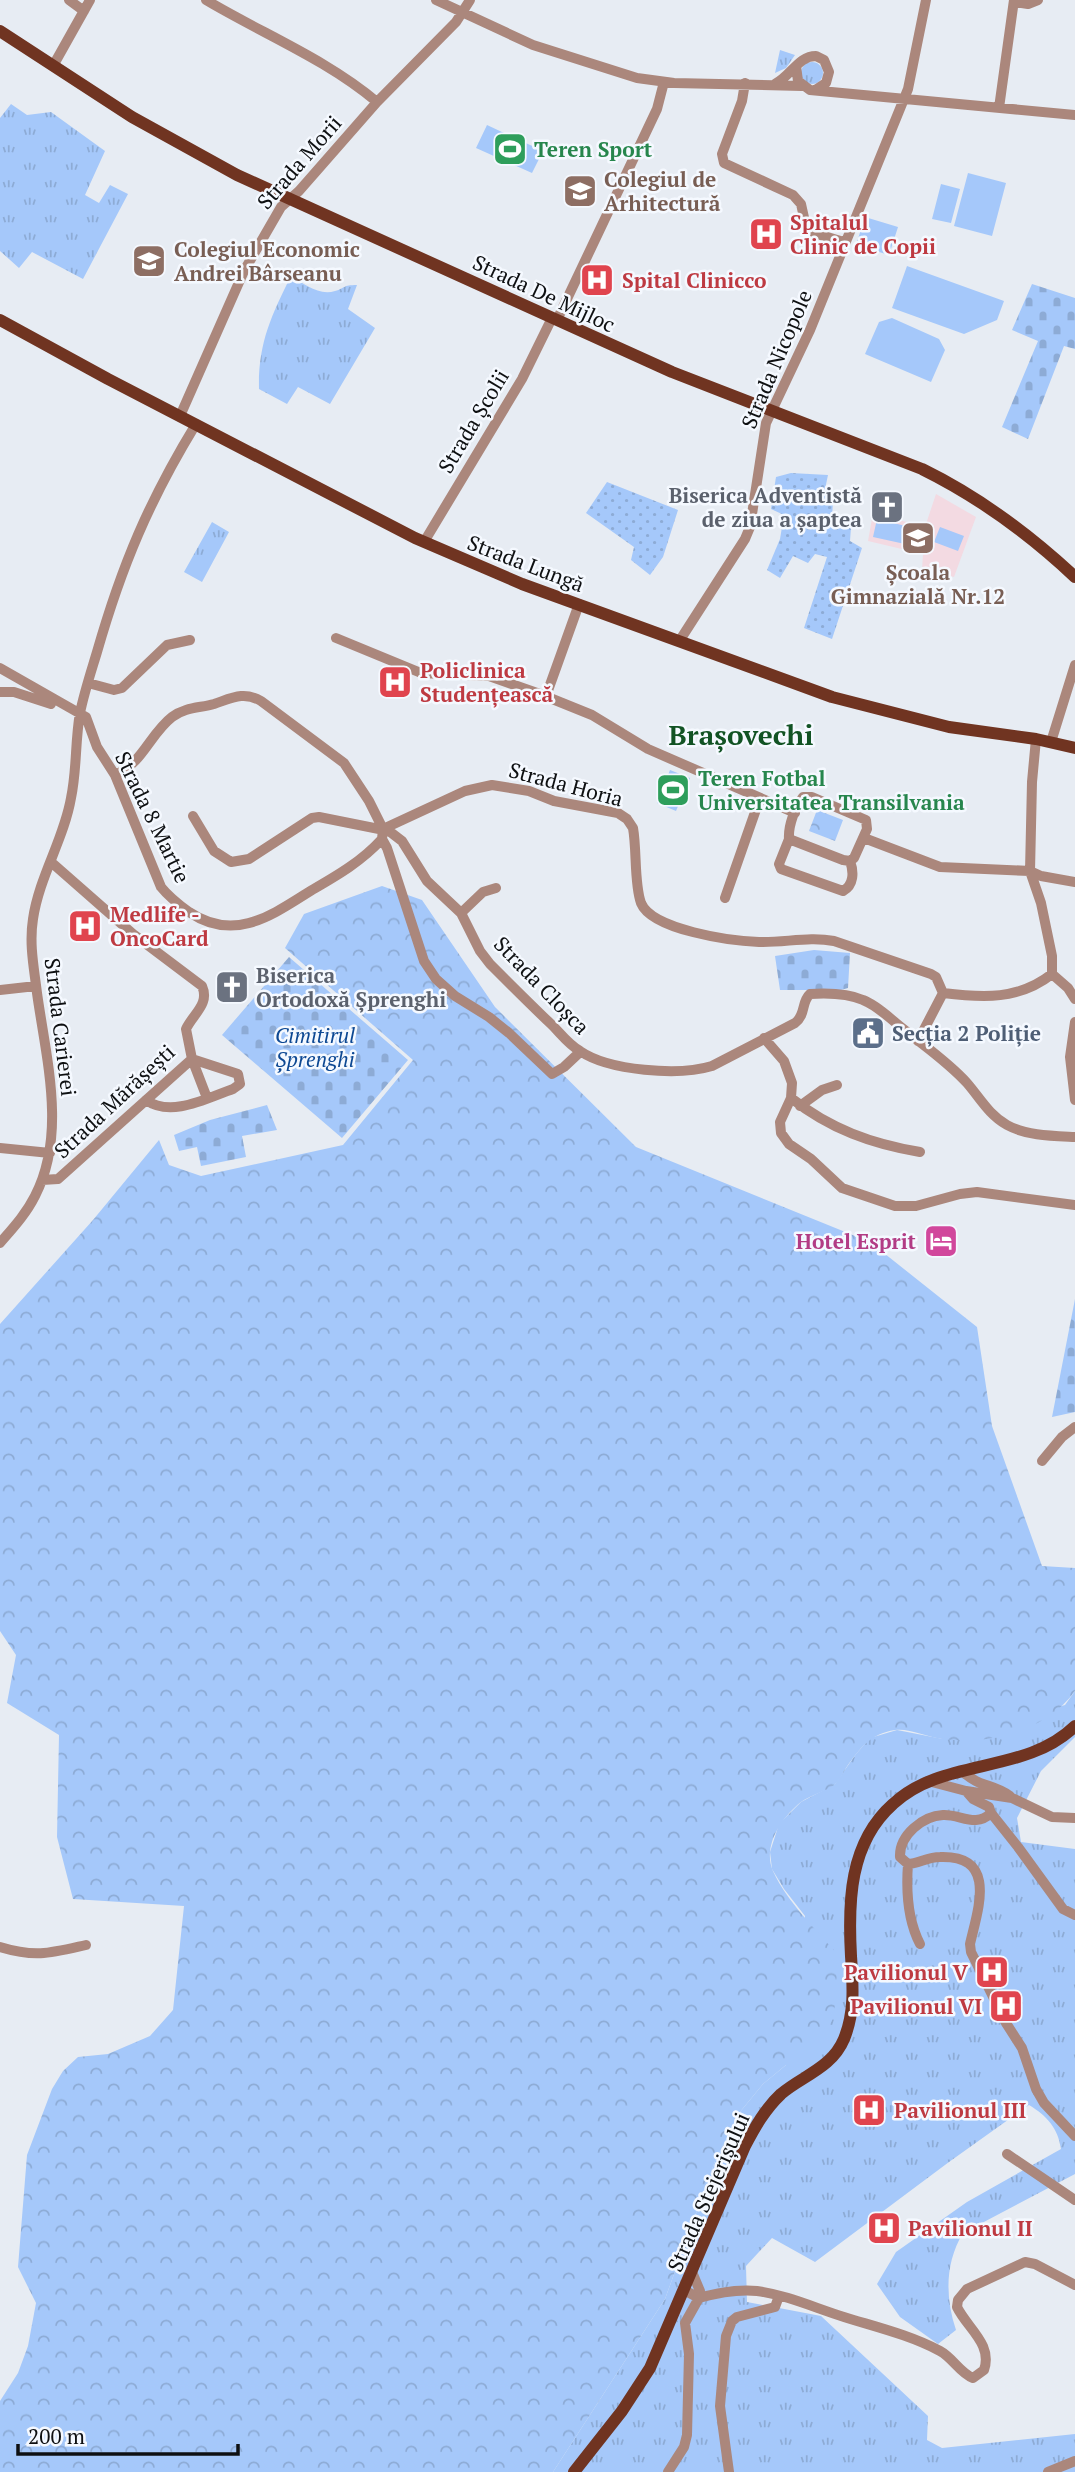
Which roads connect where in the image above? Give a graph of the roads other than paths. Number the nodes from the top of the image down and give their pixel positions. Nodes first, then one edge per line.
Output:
1 (69, 0) edge
2 (90, 0) edge
3 (206, 0) edge
4 (436, 0) edge
5 (470, 0) edge
6 (926, 0) edge
7 (1038, 0) edge
8 (1015, 1) edge
9 (84, 11) junction
10 (463, 13) junction
11 (0, 31) edge
12 (53, 66) junction
13 (796, 66) junction
14 (829, 75) junction
15 (664, 82) junction
16 (746, 83) junction
17 (775, 84) junction
18 (802, 86) junction
19 (817, 89) junction
20 (851, 92) junction
21 (904, 97) junction
22 (377, 103) junction
23 (999, 108) junction
24 (1075, 115) edge
25 (289, 199) junction
26 (844, 242) junction
27 (554, 319) junction
28 (0, 320) edge
29 (770, 412) junction
30 (180, 416) junction
31 (196, 424) junction
32 (424, 542) junction
33 (1075, 577) edge
34 (579, 604) junction
35 (335, 638) dead end
36 (190, 640) dead end
37 (680, 640) junction
38 (1075, 666) edge
39 (0, 668) edge
40 (88, 683) junction
41 (0, 692) edge
42 (546, 696) junction
43 (68, 709) junction
44 (80, 714) junction
45 (1036, 739) junction
46 (1051, 742) junction
47 (1075, 748) edge
48 (115, 775) junction
49 (760, 798) junction
50 (795, 813) junction
51 (193, 816) dead end
52 (382, 834) junction
53 (864, 838) junction
54 (789, 839) junction
55 (850, 861) junction
56 (51, 862) junction
57 (1030, 871) junction
58 (1075, 882) edge
59 (496, 888) dead end
60 (725, 898) dead end
61 (461, 913) junction
62 (1052, 975) junction
63 (36, 986) junction
64 (0, 990) edge
65 (943, 993) junction
66 (1075, 999) edge
67 (1075, 1022) edge
68 (764, 1038) junction
69 (918, 1041) junction
70 (580, 1052) junction
71 (192, 1059) junction
72 (837, 1085) dead end
73 (207, 1098) junction
74 (146, 1100) junction
75 (1075, 1100) edge
76 (796, 1102) junction
77 (1075, 1137) edge
78 (0, 1148) edge
79 (920, 1152) dead end
80 (50, 1153) junction
81 (42, 1180) junction
82 (1075, 1205) edge
83 (0, 1242) edge
84 (1075, 1427) edge
85 (1042, 1461) dead end
86 (1075, 1726) edge
87 (962, 1771) junction
88 (928, 1781) junction
89 (966, 1791) junction
90 (1012, 1798) junction
91 (990, 1813) junction
92 (1075, 1818) edge
93 (908, 1864) junction
94 (1075, 1915) edge
95 (920, 1944) dead end
96 (86, 1945) dead end
97 (0, 1947) edge
98 (1075, 2136) edge
99 (1007, 2154) dead end
100 (1075, 2200) edge
101 (692, 2272) junction
102 (1075, 2285) edge
103 (684, 2290) junction
104 (779, 2296) junction
105 (699, 2298) junction
106 (1075, 2461) edge
107 (574, 2472) edge
108 (668, 2472) edge
109 (729, 2472) edge
110 (1048, 2472) edge

1 - 9 street
2 - 9 street
3 - 22 street
4 - 10 street
5 - 10 street, Strada Morii
6 - 21 street, Strada Nicopole
7 - 8 street
8 - 23 street
9 - 12 street
10 - 15 street
10 - 22 street, Strada Morii
11 - 12 main road, Strada De Mijloc
12 - 25 main road, Strada De Mijloc
13 - 14 street
13 - 17 street
13 - 18 street
14 - 19 street
14 - 20 street
15 - 16 street
15 - 27 street, Strada Școlii
16 - 17 street
16 - 26 street
17 - 18 street
18 - 19 street
19 - 20 street
20 - 21 street
21 - 23 street
21 - 26 street, Strada Nicopole
22 - 25 street, Strada Morii
23 - 24 street
25 - 27 main road, Strada De Mijloc
25 - 30 street, Strada Morii
26 - 29 street, Strada Nicopole
27 - 29 main road, Strada De Mijloc
27 - 32 street, Strada Școlii
28 - 30 main road, Strada Lungă
29 - 33 main road, Strada De Mijloc
29 - 37 street, Strada Nicopole
30 - 31 main road, Strada Lungă
31 - 32 main road, Strada Lungă
31 - 40 street, Strada Carierei
32 - 34 main road, Strada Lungă
34 - 37 main road, Strada Lungă
34 - 42 street
35 - 42 street
36 - 40 street
37 - 45 main road, Strada Lungă
38 - 46 street
39 - 43 street
40 - 44 street, Strada Carierei
41 - 43 street
42 - 49 street
43 - 44 street
44 - 48 street, Strada 8 Martie
44 - 56 street, Strada Carierei
45 - 46 main road, Strada Lungă
45 - 57 street
46 - 47 main road, Strada Lungă
48 - 52 street
48 - 52 street, Strada 8 Martie
49 - 50 street
49 - 60 street
50 - 53 street
50 - 54 street
51 - 52 street
52 - 61 street, Strada Cloșca
52 - 65 street, Strada Horia
52 - 70 street
53 - 55 street
53 - 57 street
54 - 55 street
54 - 55 street
56 - 63 street, Strada Carierei
56 - 71 street, Strada Mărășești
57 - 58 street
57 - 62 street
59 - 61 street
61 - 70 street, Strada Cloșca
62 - 65 street
62 - 66 street
63 - 64 street
63 - 80 street, Strada Carierei
65 - 69 street
67 - 75 street
68 - 69 street, Strada Cloșca
68 - 70 street, Strada Cloșca
68 - 76 street
69 - 77 street, Strada Cloșca
71 - 73 street
71 - 73 street
71 - 74 street, Strada Mărășești
72 - 76 street
73 - 74 street
74 - 81 street, Strada Mărășești
76 - 79 street
76 - 82 street
78 - 80 street
80 - 81 street, Strada Carierei
81 - 83 street, Strada Carierei
84 - 85 street
86 - 87 main road, Strada Stejerișului
87 - 88 main road, Strada Stejerișului
87 - 90 street
88 - 89 street
88 - 101 main road, Strada Stejerișului
89 - 90 street
89 - 91 street
90 - 92 street
91 - 93 street
91 - 94 street
93 - 95 street
93 - 98 street
96 - 97 street
99 - 100 street
101 - 103 main road, Strada Stejerișului
101 - 105 street
102 - 104 street
103 - 105 street
103 - 107 main road, Strada Stejerișului
104 - 105 street
104 - 109 street
105 - 108 street
106 - 110 street

